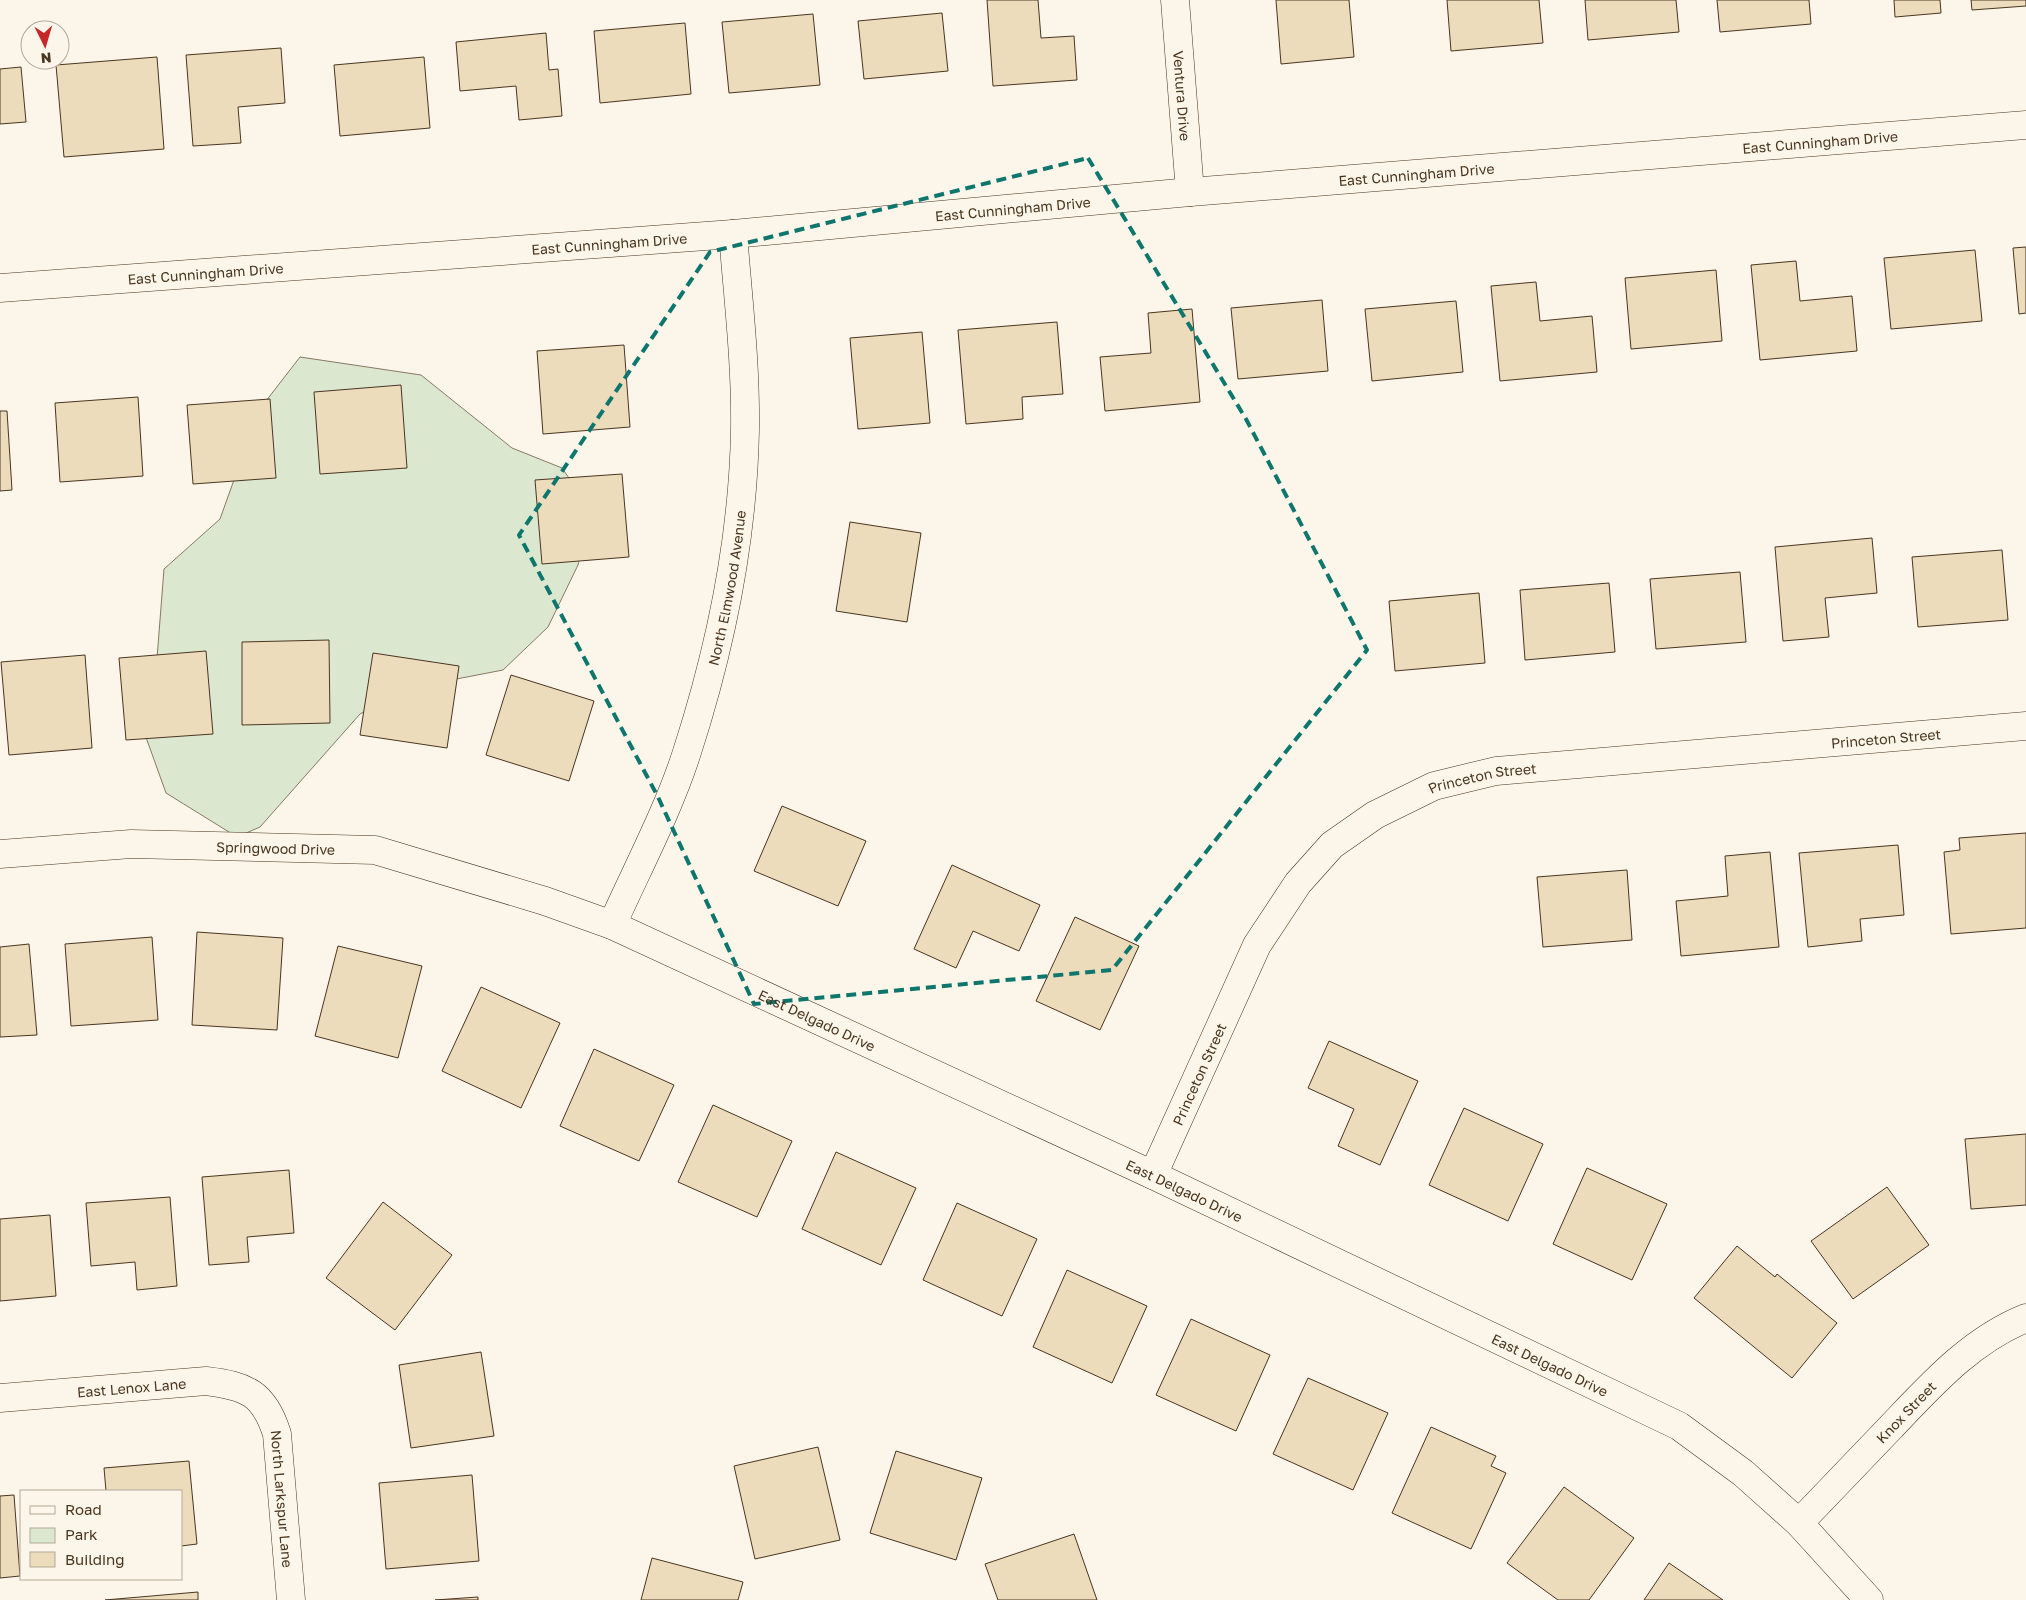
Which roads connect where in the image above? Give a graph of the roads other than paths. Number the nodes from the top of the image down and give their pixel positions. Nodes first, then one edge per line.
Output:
1 (1175, 0) edge
2 (2026, 125) edge
3 (1190, 192) junction
4 (733, 234) junction
5 (0, 288) edge
6 (2026, 726) edge
7 (0, 854) edge
8 (545, 901) joint
9 (612, 925) junction
10 (1153, 1175) junction
11 (2026, 1318) edge
12 (0, 1398) edge
13 (261, 1400) joint
14 (1799, 1523) junction
15 (291, 1600) edge
16 (1869, 1600) edge

1 - 3 street, Ventura Drive
2 - 3 street, East Cunningham Drive
3 - 4 street, East Cunningham Drive
4 - 5 street, East Cunningham Drive
4 - 9 street, North Elmwood Avenue
6 - 10 street, Princeton Street
7 - 8 street, Springwood Drive
8 - 9 street, East Delgado Drive
9 - 10 street, East Delgado Drive
10 - 14 street, East Delgado Drive
11 - 14 street, Knox Street
12 - 13 street, East Lenox Lane
13 - 15 street, North Larkspur Lane
14 - 16 street, East Delgado Drive

